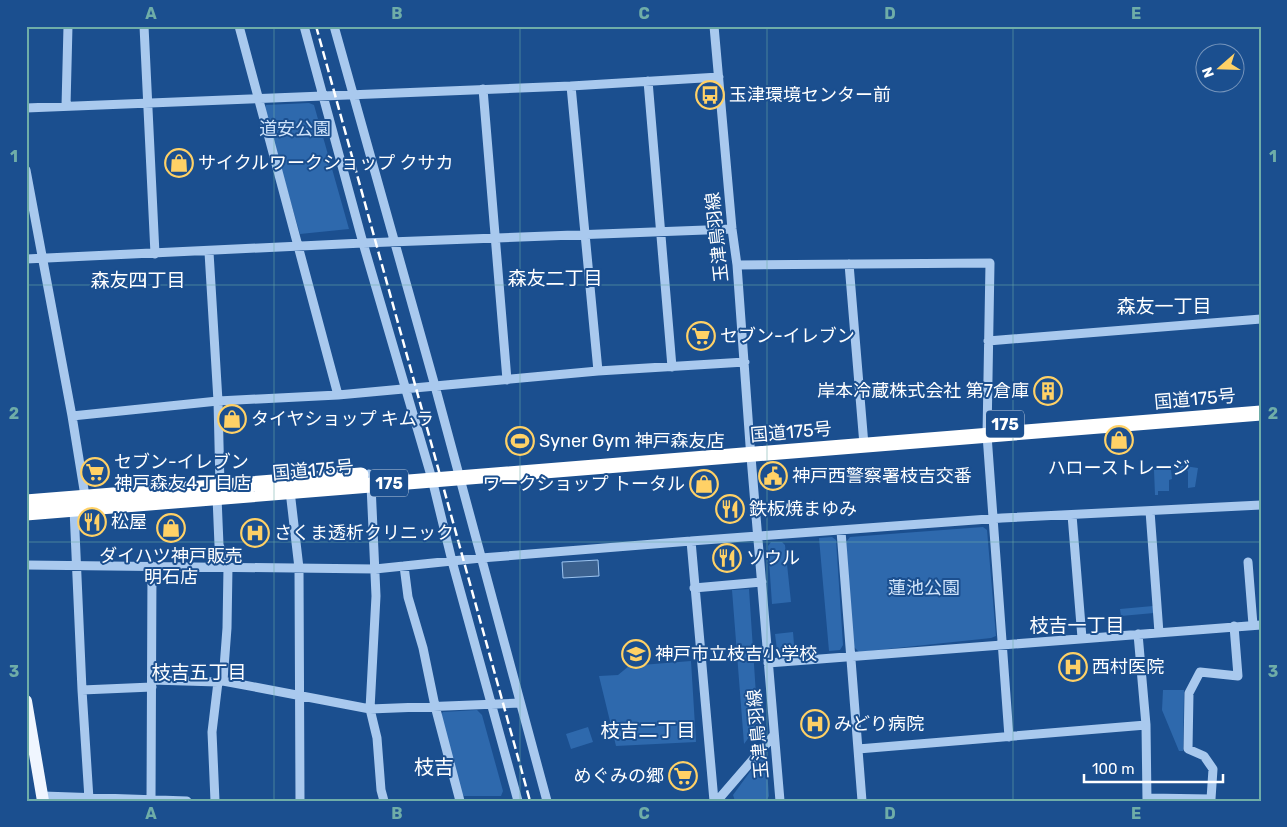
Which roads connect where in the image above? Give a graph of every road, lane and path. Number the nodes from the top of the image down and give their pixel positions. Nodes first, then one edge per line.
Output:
1 (68, 26) edge
2 (144, 26) edge
3 (238, 26) edge
4 (304, 26) edge
5 (334, 26) edge
6 (714, 26) edge
7 (718, 77) junction
8 (648, 81) junction
9 (571, 86) junction
10 (483, 89) junction
11 (353, 94) junction
12 (323, 95) junction
13 (258, 98) junction
14 (148, 102) junction
15 (66, 106) junction
16 (26, 108) edge
17 (26, 170) edge
18 (732, 229) junction
19 (661, 232) junction
20 (585, 235) junction
21 (494, 239) junction
22 (395, 242) junction
23 (363, 243) junction
24 (297, 247) junction
25 (209, 252) junction
26 (154, 254) junction
27 (43, 259) junction
28 (26, 260) edge
29 (849, 264) junction
30 (737, 265) junction
31 (1261, 319) edge
32 (988, 341) junction
33 (745, 362) junction
34 (672, 367) junction
35 (598, 371) junction
36 (508, 380) junction
37 (435, 386) junction
38 (406, 389) junction
39 (338, 395) junction
40 (218, 401) junction
41 (1261, 403) edge
42 (1261, 413) edge
43 (72, 416) junction
44 (987, 430) junction
45 (864, 440) junction
46 (750, 450) junction
47 (458, 472) junction
48 (430, 474) junction
49 (370, 479) junction
50 (218, 491) junction
51 (290, 491) junction
52 (26, 502) edge
53 (82, 504) junction
54 (1261, 505) edge
55 (1150, 511) junction
56 (26, 513) edge
57 (1072, 515) junction
58 (994, 519) junction
59 (841, 531) junction
60 (758, 536) junction
61 (691, 541) junction
62 (481, 558) junction
63 (452, 561) junction
64 (1248, 562) dead end
65 (26, 565) edge
66 (76, 566) junction
67 (152, 566) junction
68 (404, 566) junction
69 (228, 567) junction
70 (299, 568) junction
71 (375, 569) junction
72 (762, 582) junction
73 (694, 588) junction
74 (1257, 625) edge
75 (1234, 626) junction
76 (1159, 633) junction
77 (1138, 634) junction
78 (1082, 638) junction
79 (1004, 644) junction
80 (850, 658) junction
81 (768, 663) junction
82 (220, 682) junction
83 (152, 683) junction
84 (82, 690) junction
85 (299, 695) junction
86 (26, 701) edge
87 (520, 703) junction
88 (491, 704) junction
89 (435, 706) junction
90 (370, 709) junction
91 (1146, 725) junction
92 (774, 735) junction
93 (1009, 737) junction
94 (858, 749) junction
95 (43, 798) edge
96 (89, 798) junction
97 (1147, 799) edge
98 (151, 801) edge
99 (187, 801) edge
100 (215, 801) edge
101 (300, 801) edge
102 (384, 801) edge
103 (460, 801) edge
104 (518, 801) edge
105 (547, 801) edge
106 (716, 801) edge
107 (780, 801) edge
108 (862, 801) edge

1 - 15 street
2 - 14 street
3 - 13 street
4 - 12 street
5 - 11 street
6 - 7 street, 玉津鳥羽線
7 - 8 street
7 - 18 street, 玉津鳥羽線
8 - 9 street
8 - 19 street
9 - 10 street
9 - 20 street
10 - 11 street
10 - 21 street
11 - 12 street
11 - 22 street
12 - 13 street
12 - 23 street
13 - 14 street
13 - 24 street
14 - 15 street
14 - 26 street
15 - 16 street
17 - 27 street
18 - 19 street
18 - 30 street, 玉津鳥羽線
19 - 20 street
19 - 34 street
20 - 21 street
20 - 35 street
21 - 22 street
21 - 36 street
22 - 23 street
22 - 37 street
23 - 24 street
23 - 38 street
24 - 25 street
24 - 39 street
25 - 26 street
25 - 40 street
26 - 27 street
27 - 28 street
27 - 43 street
29 - 30 street
29 - 32 street
29 - 45 street
30 - 33 street, 玉津鳥羽線
31 - 32 street
32 - 44 street
33 - 34 street
33 - 46 street, 玉津鳥羽線
34 - 35 street
35 - 36 street
36 - 37 street
37 - 38 street
37 - 47 street
38 - 39 street
38 - 48 street
39 - 40 street
40 - 43 street
40 - 50 street
41 - 44 highway, 国道175号 / 175
42 - 44 highway, 国道175号 / 175
43 - 53 street
44 - 45 highway, 国道175号 / 175
44 - 58 street
45 - 46 highway, 国道175号 / 175
46 - 47 highway, 国道175号 / 175
46 - 60 street, 玉津鳥羽線
47 - 48 highway, 国道175号 / 175
47 - 62 street
48 - 49 highway, 国道175号 / 175
48 - 63 street
49 - 50 highway, 国道175号 / 175
49 - 51 highway, 国道175号 / 175
49 - 71 street
50 - 51 highway, 国道175号 / 175
50 - 53 highway, 国道175号 / 175
50 - 69 street
51 - 70 street
52 - 53 highway, 国道175号 / 175
53 - 56 highway, 国道175号 / 175
53 - 66 street
54 - 55 street
55 - 57 street
55 - 76 street
57 - 58 street
57 - 78 street
58 - 59 street
58 - 79 street
59 - 60 street
59 - 80 street
60 - 61 street
60 - 72 street, 玉津鳥羽線
61 - 62 street
61 - 73 street
62 - 63 street
62 - 87 street
63 - 68 street
63 - 88 street
64 - 74 street
65 - 66 street
66 - 67 street
66 - 84 street
67 - 69 street
67 - 83 street
68 - 71 street
68 - 89 street
69 - 70 street
69 - 82 street
70 - 71 street
70 - 85 street
71 - 90 street
72 - 73 street
72 - 81 street, 玉津鳥羽線
73 - 106 street
74 - 75 street
75 - 76 street
75 - 97 street
76 - 77 street
77 - 78 street
77 - 91 street
78 - 79 street
79 - 80 street
79 - 93 street
80 - 81 street
80 - 94 street
81 - 92 street, 玉津鳥羽線
82 - 83 street
82 - 85 street
82 - 100 street
83 - 84 street
83 - 98 street
84 - 96 street
85 - 90 street
85 - 101 street
86 - 95 main road
87 - 88 street
87 - 105 street
88 - 89 street
88 - 104 street
89 - 90 street
89 - 103 street
90 - 102 street
91 - 93 street
91 - 97 street
92 - 106 street
92 - 107 street, 玉津鳥羽線
93 - 94 street
94 - 108 street
95 - 96 street
96 - 98 street
98 - 99 street

